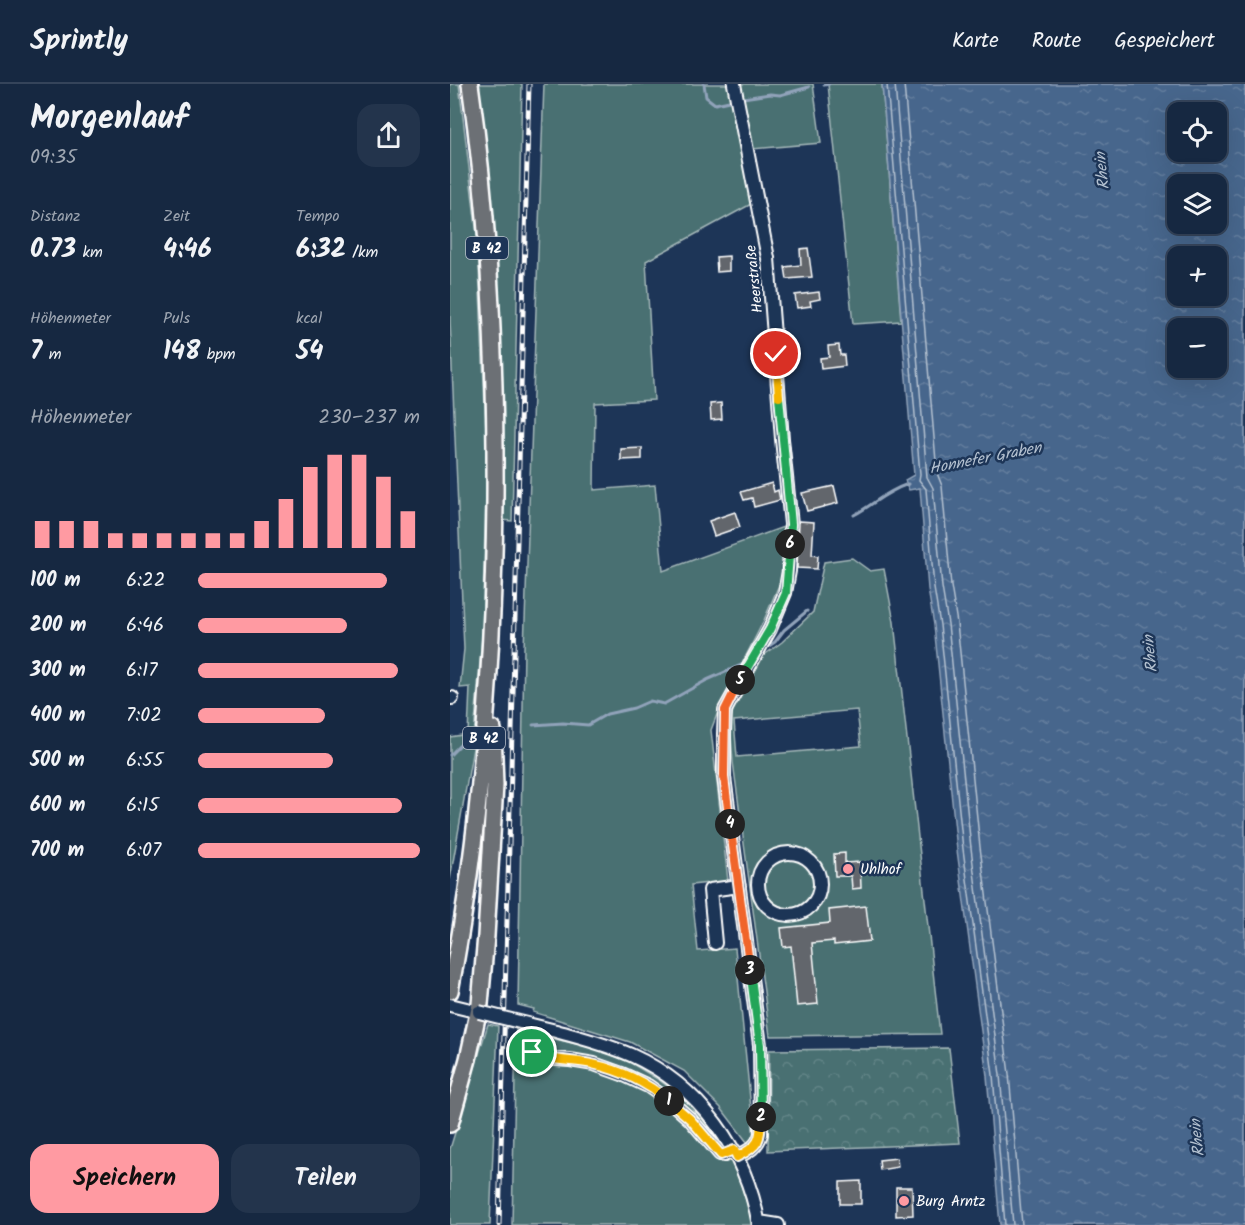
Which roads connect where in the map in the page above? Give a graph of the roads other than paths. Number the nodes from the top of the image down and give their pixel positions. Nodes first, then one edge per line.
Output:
1 (470, 84) edge
2 (734, 84) edge
3 (490, 666) junction
4 (758, 886) junction
5 (739, 887) junction
6 (715, 943) dead end
7 (451, 983) edge
8 (450, 1005) edge
9 (479, 1012) junction
10 (532, 1052) dead end
11 (450, 1124) edge
12 (735, 1154) junction
13 (759, 1224) edge
14 (778, 1225) edge

1 - 3 main road, B 42
2 - 5 street, Heerstraße
3 - 7 main road, B 42
3 - 9 main road
4 - 4 street
4 - 5 street
5 - 6 street
5 - 12 street
8 - 9 street
9 - 11 main road
9 - 12 street, bridge
10 - 12 street
12 - 13 street
13 - 14 street

